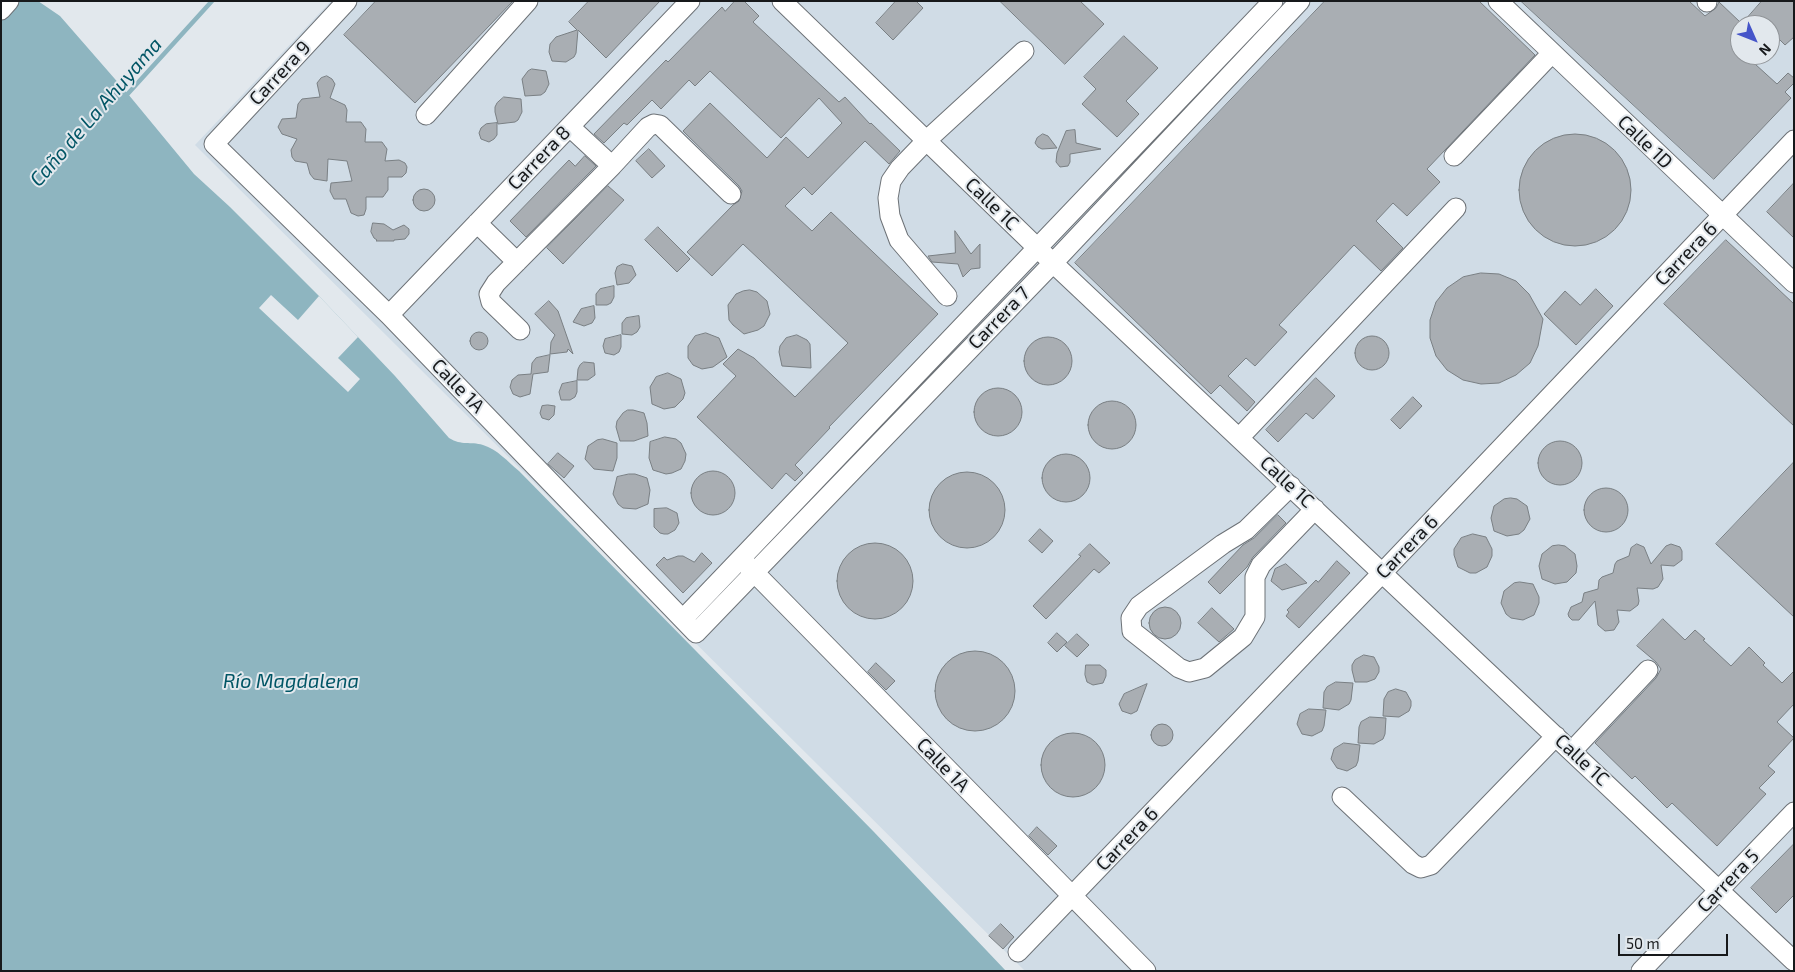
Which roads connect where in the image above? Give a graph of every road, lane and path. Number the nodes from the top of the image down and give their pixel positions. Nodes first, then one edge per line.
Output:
1 (9, 1) edge
2 (347, 1) edge
3 (528, 1) edge
4 (690, 1) edge
5 (782, 1) edge
6 (1273, 1) edge
7 (1300, 1) edge
8 (1498, 1) edge
9 (1, 10) edge
10 (1024, 51) dead end
11 (1552, 53) junction
12 (426, 115) dead end
13 (570, 127) junction
14 (927, 140) junction
15 (1794, 140) edge
16 (214, 144) joint
17 (1454, 156) dead end
18 (612, 166) junction
19 (731, 194) dead end
20 (1456, 208) dead end
21 (1722, 215) junction
22 (477, 223) junction
23 (1038, 248) junction
24 (517, 262) junction
25 (1053, 263) junction
26 (1794, 282) edge
27 (947, 296) dead end
28 (389, 315) junction
29 (973, 316) junction
30 (520, 330) dead end
31 (988, 330) junction
32 (876, 417) junction
33 (890, 432) junction
34 (1239, 438) junction
35 (1291, 486) junction
36 (1316, 509) junction
37 (740, 559) junction
38 (1383, 572) junction
39 (755, 573) junction
40 (683, 619) junction
41 (696, 633) joint
42 (1648, 670) dead end
43 (1556, 736) junction
44 (1572, 751) junction
45 (1342, 797) dead end
46 (1794, 812) edge
47 (1719, 890) junction
48 (1071, 897) junction
49 (1018, 952) dead end
50 (1794, 961) edge
51 (1146, 971) edge
52 (1641, 971) edge

1 - 9 street
2 - 16 street, Carrera 9
3 - 12 street
4 - 13 street, Carrera 8
5 - 14 street, Calle 1C
6 - 23 street, Carrera 7
7 - 25 street, Carrera 7
8 - 11 street, Calle 1D
10 - 14 street
11 - 17 street
11 - 21 street, Calle 1D
13 - 18 street
13 - 22 street, Carrera 8
14 - 23 street, Calle 1C
14 - 27 street
15 - 21 street, Carrera 6
16 - 28 street, Calle 1A
18 - 19 street
18 - 24 street
20 - 34 street
21 - 26 street, Calle 1D
21 - 38 street, Carrera 6
22 - 24 street
22 - 28 street, Carrera 8
23 - 25 street, Calle 1C
23 - 29 street, Carrera 7
24 - 30 street
25 - 31 street, Carrera 7
25 - 34 street, Calle 1C
28 - 40 street, Calle 1A
29 - 31 street
29 - 32 street, Carrera 7
31 - 33 street, Carrera 7
32 - 33 street
32 - 37 street, Carrera 7
33 - 39 street, Carrera 7
34 - 35 street, Calle 1C
35 - 36 street, Calle 1C
35 - 36 street
36 - 38 street, Calle 1C
37 - 39 street, Calle 1A
37 - 40 street, Carrera 7
38 - 43 street, Calle 1C
38 - 48 street, Carrera 6
39 - 41 street, Carrera 7
39 - 48 street, Calle 1A
40 - 41 street, Calle 1A
42 - 44 street
43 - 44 street, Calle 1C
43 - 45 street
44 - 47 street, Calle 1C
46 - 47 street, Carrera 5
47 - 50 street, Calle 1C
47 - 52 street, Carrera 5
48 - 49 street, Carrera 6
48 - 51 street, Calle 1A

